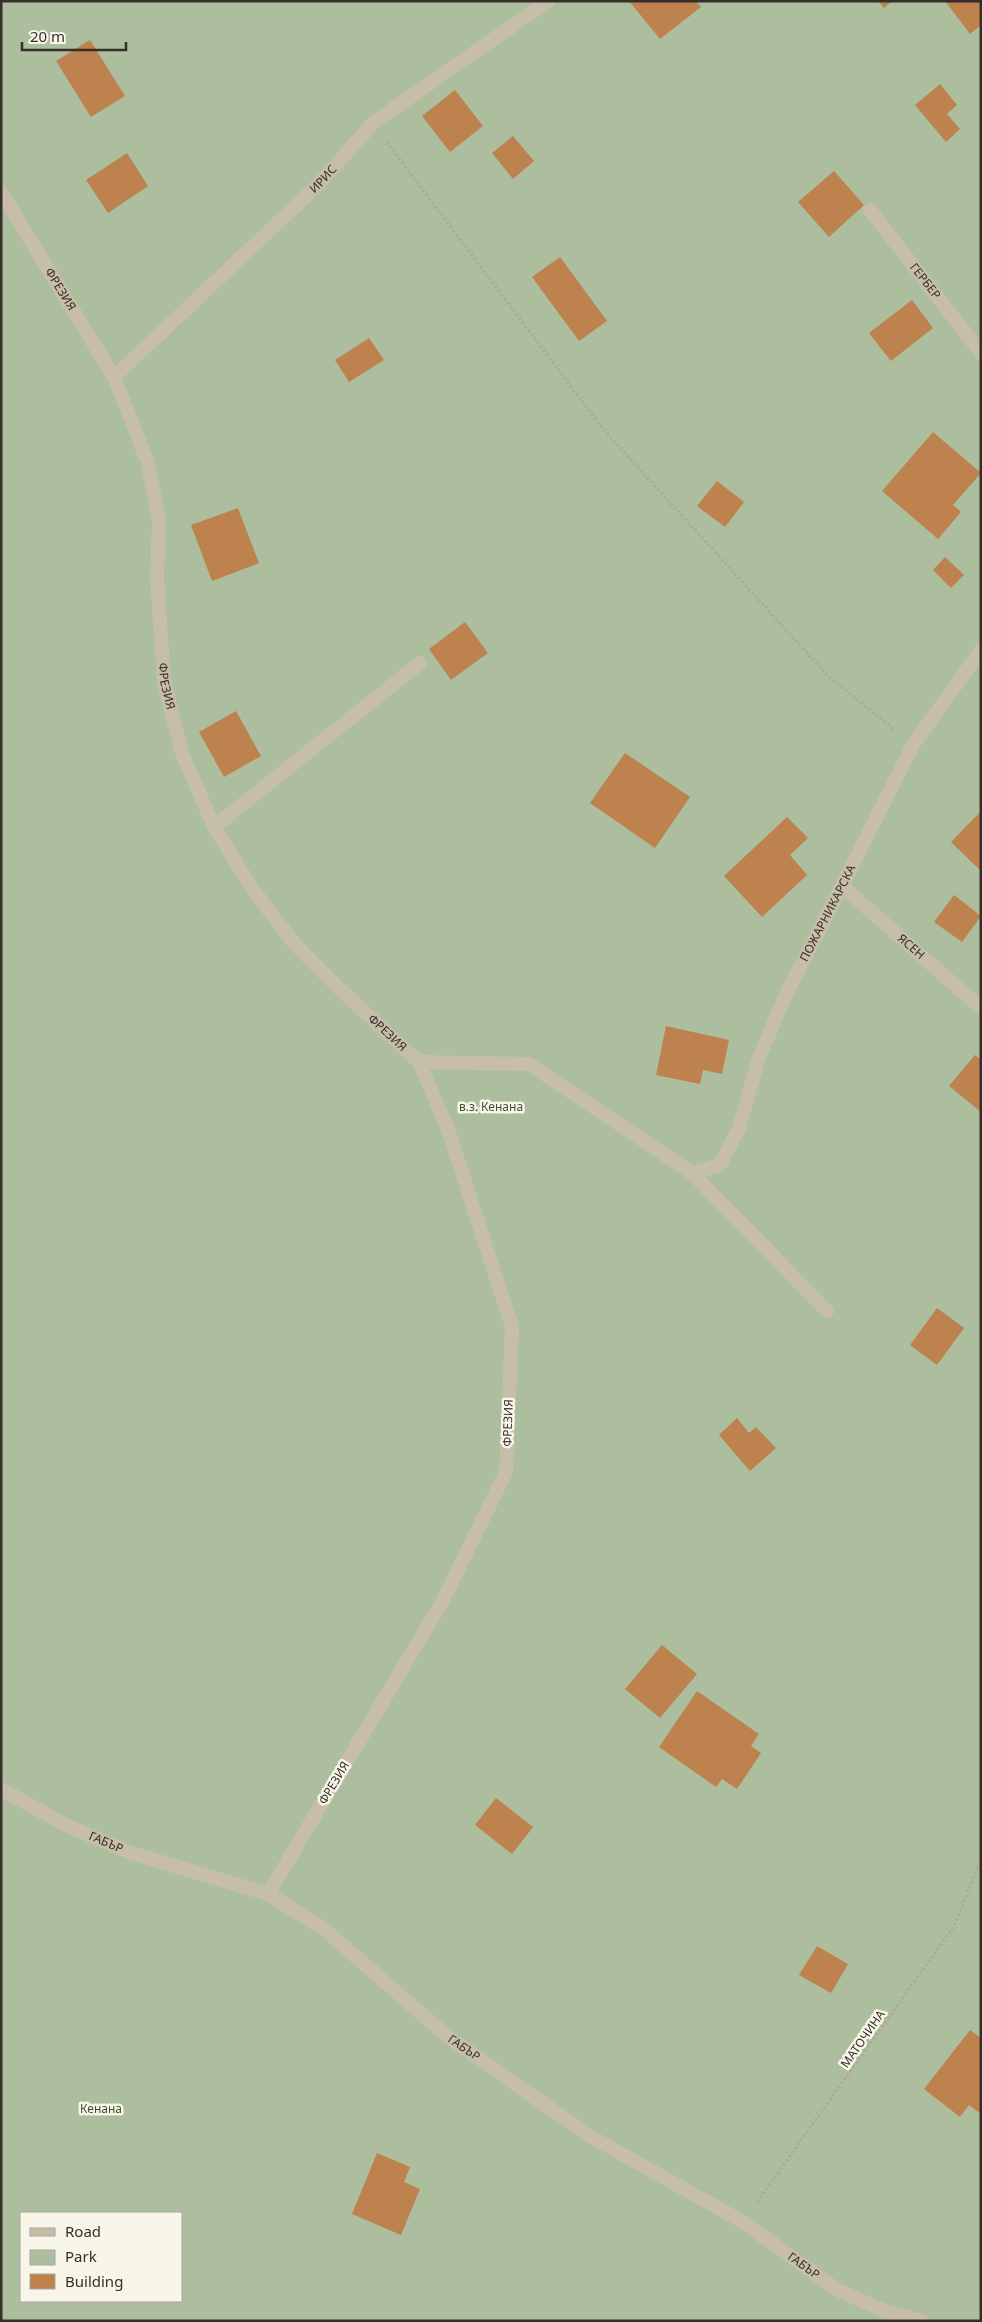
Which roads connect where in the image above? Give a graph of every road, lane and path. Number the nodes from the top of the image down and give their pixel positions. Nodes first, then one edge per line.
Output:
1 (548, 1) edge
2 (373, 123) junction
3 (1, 192) edge
4 (870, 210) dead end
5 (981, 353) edge
6 (114, 377) junction
7 (981, 650) edge
8 (420, 663) dead end
9 (913, 745) junction
10 (214, 827) junction
11 (842, 886) junction
12 (981, 1008) edge
13 (419, 1062) junction
14 (692, 1173) junction
15 (827, 1311) dead end
16 (1, 1789) edge
17 (981, 1858) edge
18 (268, 1894) junction
19 (743, 2222) junction
20 (922, 2321) edge

1 - 2 street, ИРИС
2 - 6 street, ИРИС
2 - 9 path
3 - 6 street, ФРЕЗИЯ
4 - 5 street, ГЕРБЕР
6 - 10 street, ФРЕЗИЯ
7 - 9 street, ПОЖАРНИКАРСКА
8 - 10 street
9 - 11 street, ПОЖАРНИКАРСКА
10 - 13 street, ФРЕЗИЯ
11 - 12 street, ЯСЕН
11 - 14 street, ПОЖАРНИКАРСКА
13 - 14 street
13 - 18 street, ФРЕЗИЯ
14 - 15 street
16 - 18 street, ГАБЪР
17 - 19 path, МАТОЧИНА
18 - 19 street, ГАБЪР
19 - 20 street, ГАБЪР

